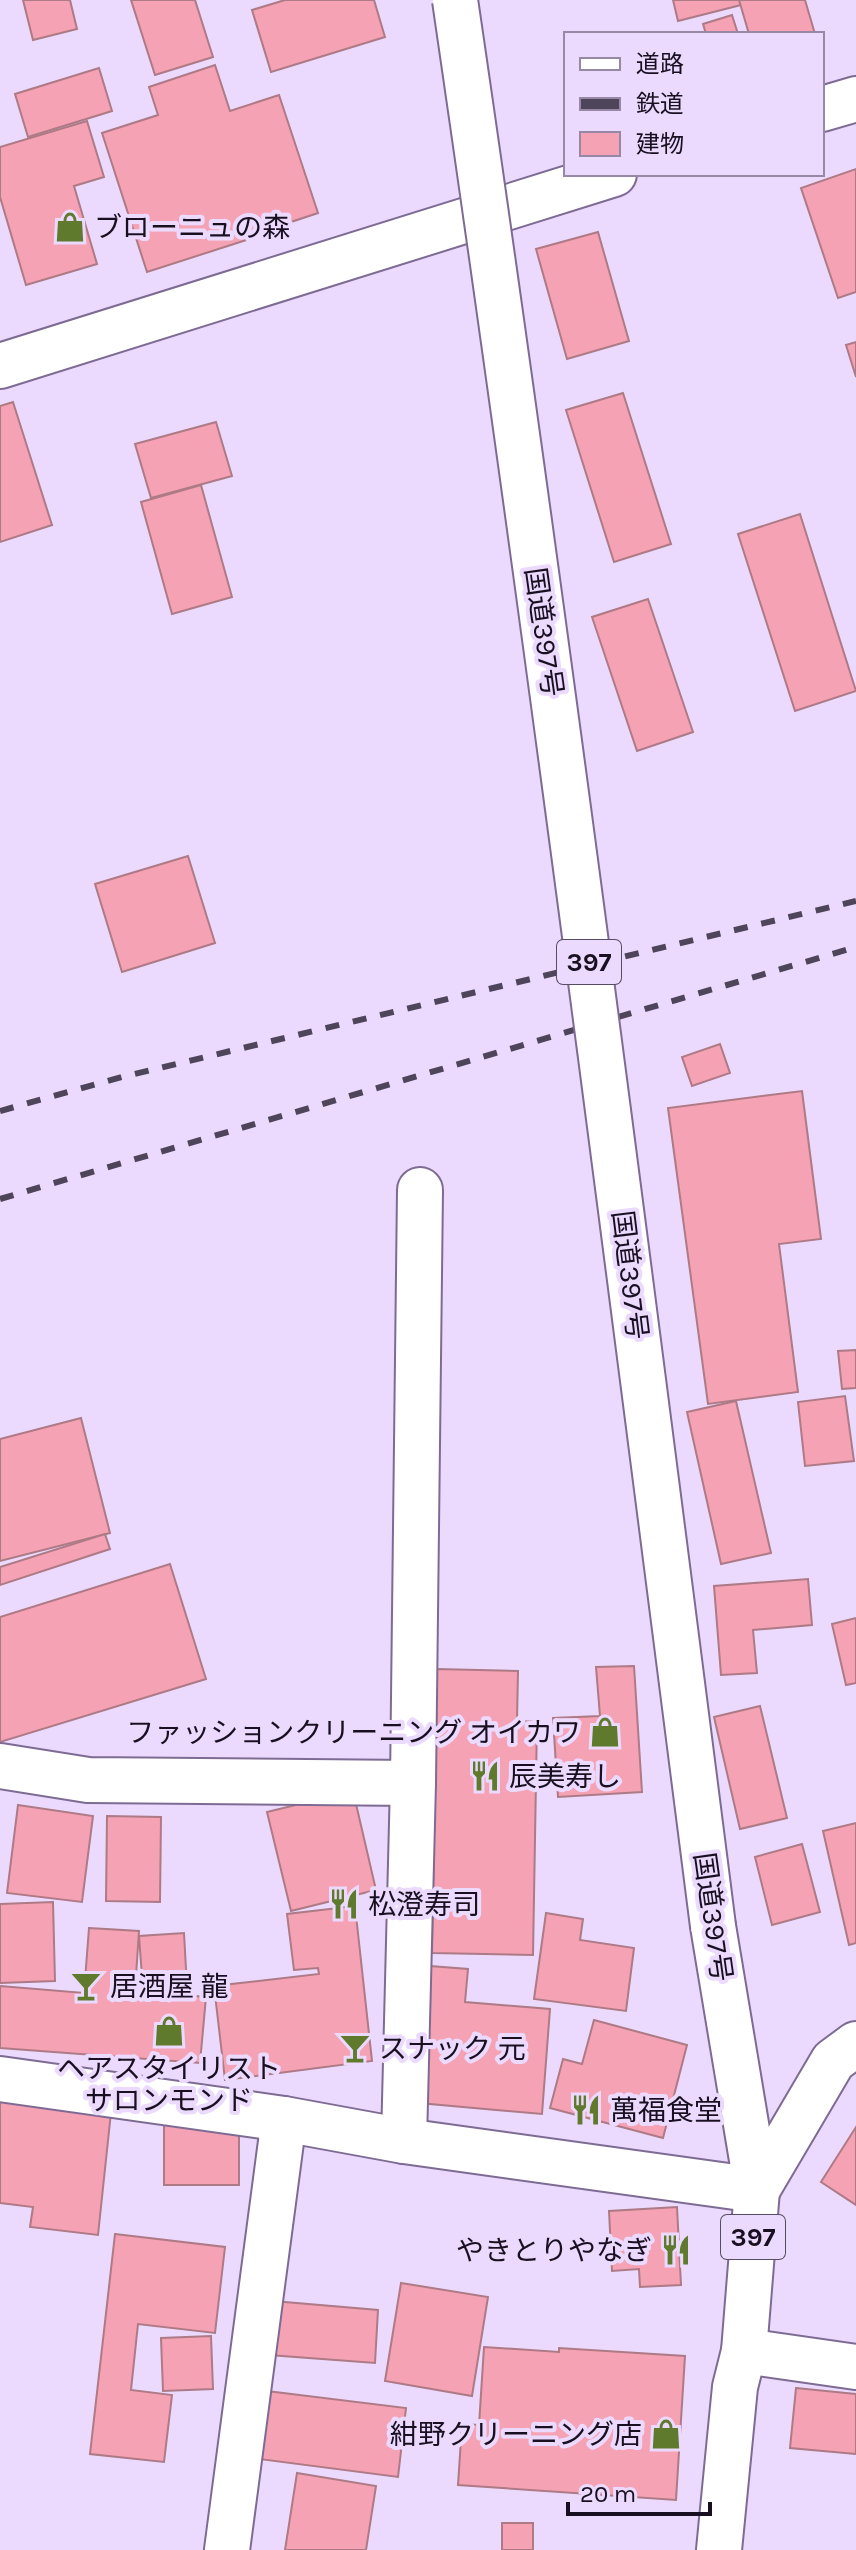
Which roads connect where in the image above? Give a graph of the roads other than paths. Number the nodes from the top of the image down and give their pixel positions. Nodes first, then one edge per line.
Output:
1 (455, 0) edge
2 (856, 99) edge
3 (824, 108) edge
4 (608, 176) edge
5 (0, 366) edge
6 (420, 1190) dead end
7 (0, 1766) edge
8 (413, 1783) junction
9 (856, 2044) edge
10 (0, 2079) edge
11 (284, 2119) junction
12 (404, 2141) junction
13 (757, 2190) junction
14 (744, 2351) junction
15 (856, 2367) edge
16 (227, 2550) edge
17 (719, 2550) edge

1 - 13 main road, 国道397号 / 397, bridge
2 - 3 main road
4 - 5 main road
6 - 8 main road
7 - 8 main road
8 - 12 main road
9 - 13 main road
10 - 11 main road
11 - 12 main road
11 - 16 main road
12 - 13 main road
13 - 14 main road, 国道397号 / 397
14 - 15 main road
14 - 17 main road, 国道397号 / 397

